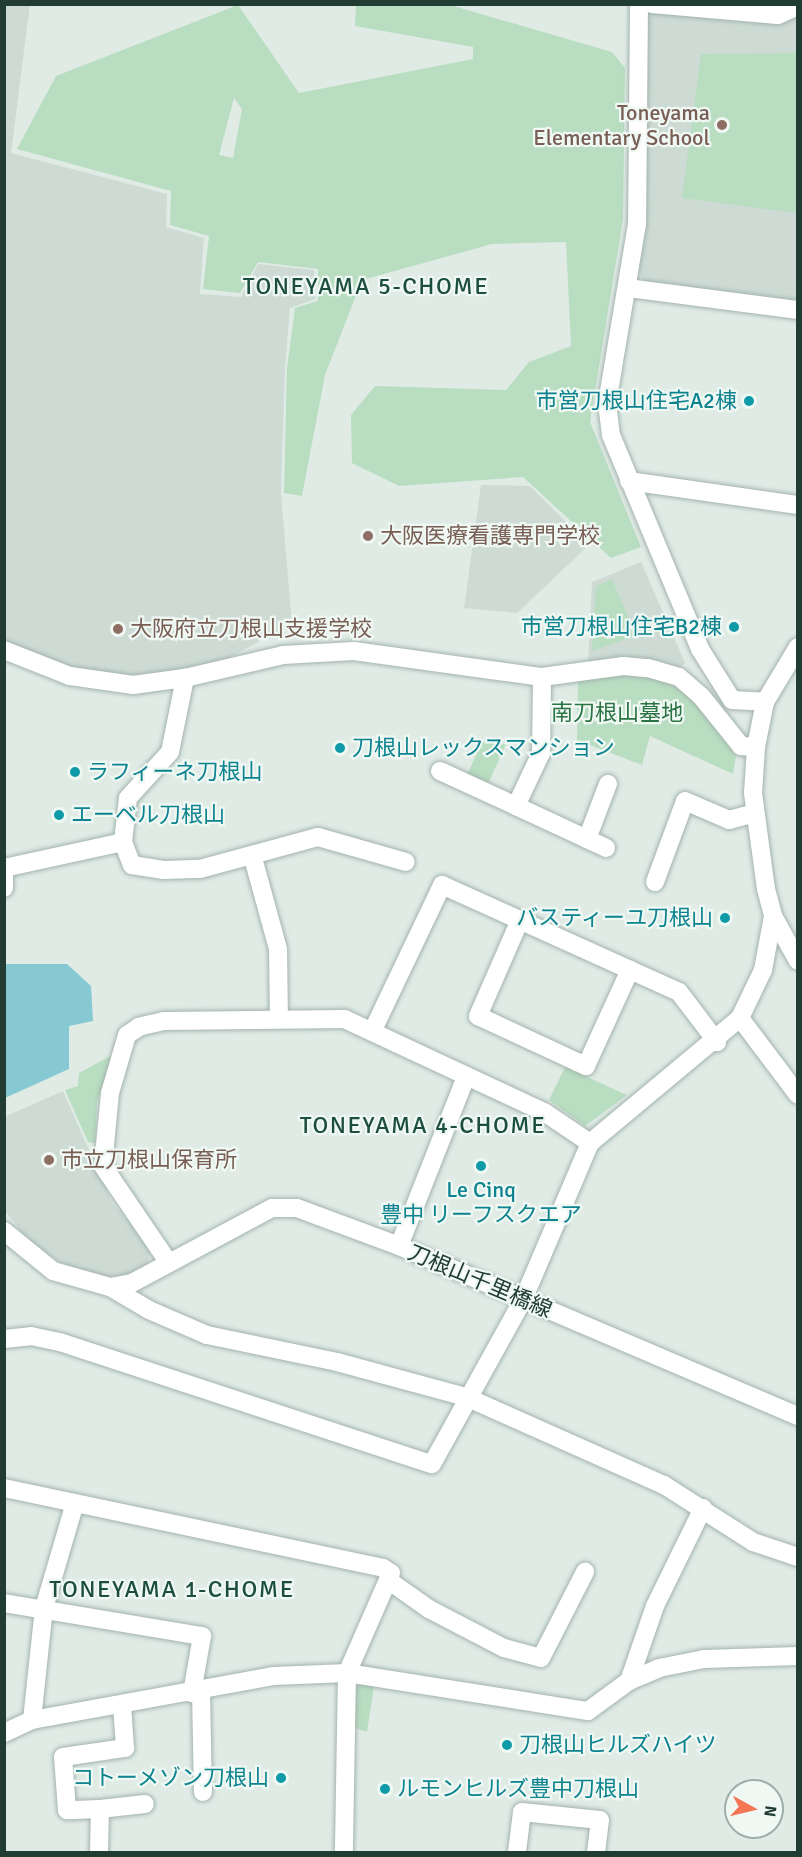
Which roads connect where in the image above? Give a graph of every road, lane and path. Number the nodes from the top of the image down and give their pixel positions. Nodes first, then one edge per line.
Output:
1 (639, 4) edge
2 (652, 4) edge
3 (798, 6) edge
4 (628, 288) junction
5 (798, 310) edge
6 (629, 481) junction
7 (798, 505) edge
8 (4, 650) edge
9 (795, 660) edge
10 (542, 677) junction
11 (185, 678) junction
12 (765, 702) junction
13 (756, 747) junction
14 (440, 771) dead end
15 (608, 784) dead end
16 (516, 806) junction
17 (755, 813) junction
18 (586, 839) junction
19 (123, 842) junction
20 (606, 848) dead end
21 (253, 858) junction
22 (406, 862) dead end
23 (4, 869) edge
24 (655, 882) dead end
25 (4, 888) edge
26 (773, 916) junction
27 (520, 920) junction
28 (798, 961) edge
29 (630, 970) junction
30 (279, 1017) junction
31 (740, 1018) junction
32 (372, 1032) junction
33 (717, 1041) junction
34 (466, 1077) junction
35 (798, 1095) edge
36 (590, 1143) junction
37 (4, 1231) edge
38 (399, 1246) junction
39 (169, 1263) junction
40 (110, 1287) junction
41 (523, 1300) junction
42 (4, 1339) edge
43 (466, 1397) junction
44 (798, 1416) edge
45 (4, 1488) edge
46 (75, 1503) junction
47 (704, 1508) junction
48 (798, 1557) edge
49 (585, 1572) dead end
50 (388, 1580) junction
51 (4, 1603) edge
52 (44, 1608) junction
53 (798, 1656) edge
54 (347, 1673) junction
55 (629, 1681) junction
56 (196, 1692) junction
57 (122, 1705) junction
58 (32, 1720) junction
59 (4, 1733) edge
60 (203, 1792) dead end
61 (145, 1804) dead end
62 (100, 1809) junction
63 (99, 1852) edge
64 (344, 1852) edge
65 (517, 1852) edge
66 (596, 1852) edge

1 - 4 street
2 - 3 street
4 - 5 street
4 - 6 street
6 - 7 street
6 - 12 street
8 - 11 street
9 - 12 street
10 - 11 street
10 - 13 street
10 - 16 street
11 - 19 street
12 - 13 street
13 - 17 street
14 - 16 street
15 - 18 street
16 - 18 street
17 - 24 street
17 - 26 street
18 - 20 street
19 - 21 street
19 - 23 street
21 - 22 street
21 - 30 street
23 - 25 street
26 - 28 street
26 - 31 street
27 - 29 street
27 - 29 street
27 - 32 street
29 - 33 street
30 - 32 street
30 - 39 street
31 - 33 street
31 - 35 street
32 - 34 street
33 - 36 street
34 - 36 street
34 - 38 street
36 - 41 street
37 - 40 street
38 - 39 street, 刀根山千里橋線
38 - 41 street, 刀根山千里橋線
39 - 40 street, 刀根山千里橋線
40 - 43 street
41 - 43 street
41 - 44 street, 刀根山千里橋線
42 - 43 street
43 - 47 street
45 - 46 street
46 - 50 street
46 - 52 street
47 - 48 street
47 - 55 street
49 - 50 street
50 - 54 street
51 - 52 street
52 - 56 street
52 - 58 street
53 - 55 street
54 - 55 street
54 - 56 street
54 - 64 street
56 - 57 street
56 - 60 street
57 - 58 street
57 - 62 street
58 - 59 street
61 - 62 street
62 - 63 street
65 - 66 street

